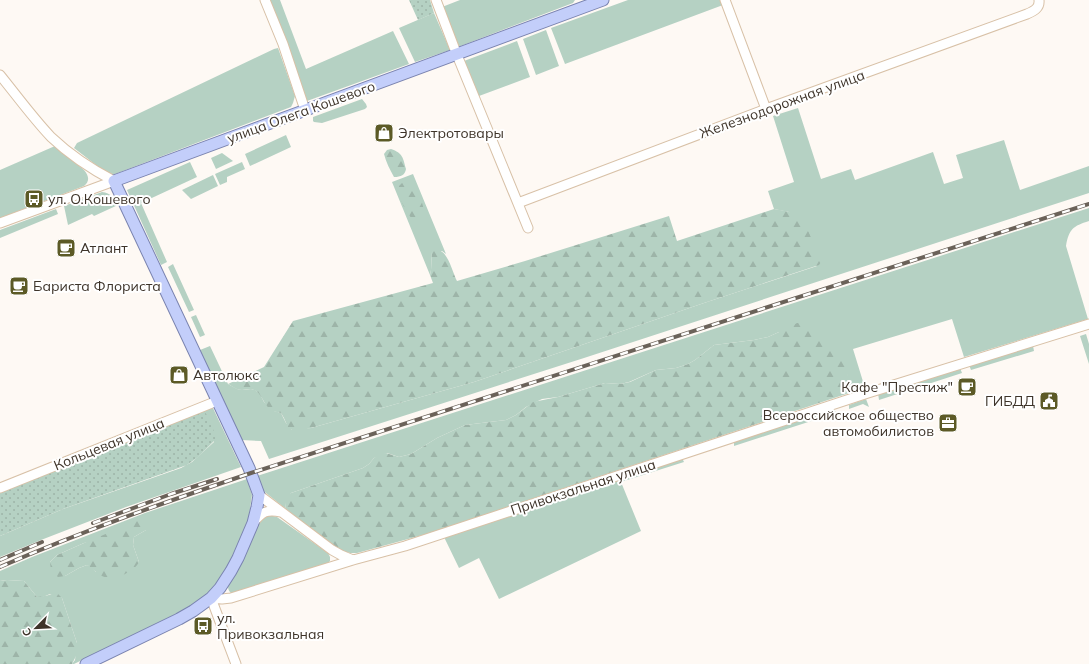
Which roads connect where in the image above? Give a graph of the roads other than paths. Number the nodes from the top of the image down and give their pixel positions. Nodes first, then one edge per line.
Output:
1 (265, 0) edge
2 (436, 0) edge
3 (603, 0) edge
4 (725, 0) edge
5 (1039, 0) edge
6 (588, 3) edge
7 (457, 55) junction
8 (0, 75) edge
9 (766, 109) junction
10 (304, 110) junction
11 (114, 181) junction
12 (518, 203) junction
13 (0, 223) edge
14 (528, 228) dead end
15 (1089, 324) edge
16 (217, 401) junction
17 (0, 488) edge
18 (259, 495) junction
19 (280, 512) junction
20 (253, 523) junction
21 (353, 560) junction
22 (211, 598) junction
23 (86, 664) edge
24 (236, 664) edge

1 - 10 street
2 - 7 street
3 - 6 main road, улица Олега Кошевого
4 - 9 street
5 - 9 street, Железнодорожная улица
6 - 7 main road, улица Олега Кошевого
7 - 10 main road, улица Олега Кошевого
7 - 12 street
8 - 11 street
9 - 12 street, Железнодорожная улица
10 - 11 main road, улица Олега Кошевого
11 - 13 street, улица Олега Кошевого
11 - 16 main road
12 - 14 street
15 - 21 street, Привокзальная улица
16 - 17 street, Кольцевая улица
16 - 18 main road
18 - 19 street
18 - 20 main road
19 - 20 street
19 - 21 street
20 - 22 main road
21 - 22 street, Привокзальная улица
22 - 23 main road
22 - 24 street

